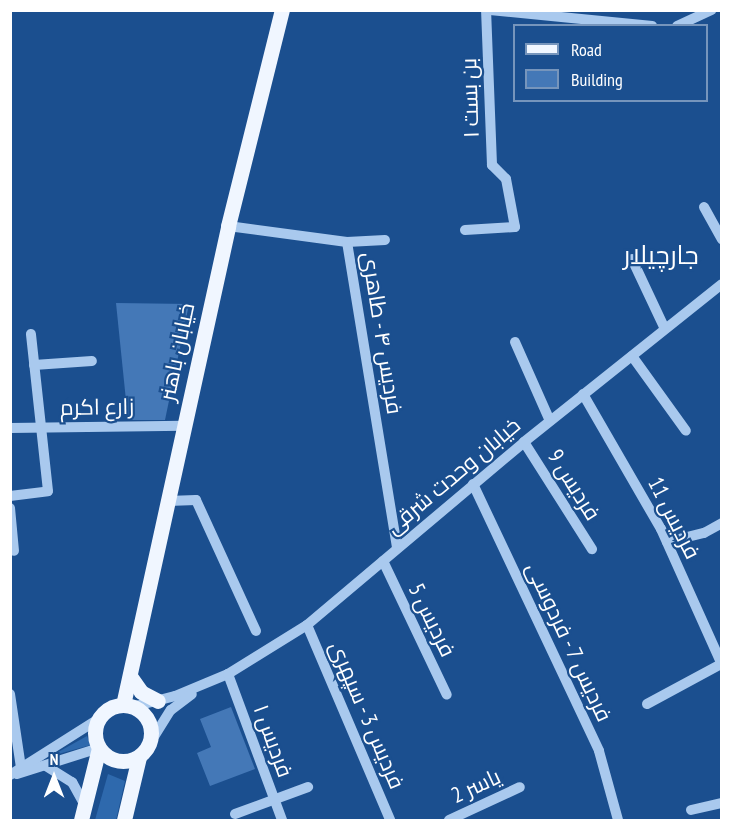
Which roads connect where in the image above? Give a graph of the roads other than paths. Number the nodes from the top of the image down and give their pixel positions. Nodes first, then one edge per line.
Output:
1 (282, 10) edge
2 (488, 10) edge
3 (712, 10) edge
4 (632, 24) edge
5 (681, 24) edge
6 (704, 207) dead end
7 (228, 226) junction
8 (465, 230) dead end
9 (722, 239) edge
10 (385, 240) dead end
11 (347, 242) junction
12 (632, 259) dead end
13 (722, 284) edge
14 (665, 329) junction
15 (31, 334) dead end
16 (515, 342) dead end
17 (632, 356) junction
18 (92, 361) dead end
19 (34, 365) junction
20 (584, 394) junction
21 (550, 421) junction
22 (184, 426) junction
23 (10, 428) edge
24 (40, 428) junction
25 (686, 431) dead end
26 (524, 441) junction
27 (472, 484) junction
28 (10, 496) edge
29 (168, 501) junction
30 (10, 508) edge
31 (722, 523) edge
32 (667, 542) junction
33 (397, 548) junction
34 (592, 549) dead end
35 (14, 551) dead end
36 (382, 561) junction
37 (307, 625) junction
38 (256, 632) dead end
39 (721, 664) edge
40 (228, 674) junction
41 (130, 676) junction
42 (202, 686) junction
43 (10, 694) edge
44 (447, 695) dead end
45 (158, 701) junction
46 (646, 704) dead end
47 (128, 706) junction
48 (100, 718) junction
49 (150, 743) junction
50 (99, 748) junction
51 (139, 757) junction
52 (46, 766) junction
53 (21, 768) junction
54 (10, 776) edge
55 (308, 787) dead end
56 (520, 788) dead end
57 (274, 799) junction
58 (722, 803) edge
59 (84, 805) junction
60 (691, 810) dead end
61 (235, 814) dead end
62 (81, 820) edge
63 (124, 820) edge
64 (282, 820) edge
65 (390, 820) edge
66 (449, 820) edge
67 (618, 820) edge

1 - 7 main road, خیابان باهنر
2 - 4 street
2 - 8 street, بن بست ۱
3 - 5 street
6 - 9 street
7 - 11 street, فردیس ۴ - طاهری
7 - 22 main road, خیابان باهنر
10 - 11 street
11 - 33 street, فردیس ۴ - طاهری
12 - 14 street
13 - 14 street, خیابان وحدت شرقی
14 - 17 street, خیابان وحدت شرقی
15 - 19 street
16 - 21 street
17 - 20 street, خیابان وحدت شرقی
17 - 25 street
18 - 19 street
19 - 24 street
20 - 21 street, خیابان وحدت شرقی
20 - 32 street, فردیس 11
21 - 26 street, خیابان وحدت شرقی
22 - 24 street, زارع اکرم
22 - 29 main road, خیابان باهنر
23 - 24 street, زارع اکرم
24 - 28 street
26 - 27 street, خیابان وحدت شرقی
26 - 34 street, فردیس 9
27 - 33 street, خیابان وحدت شرقی
27 - 67 street, فردیس 7 - فردوسی
29 - 38 street
29 - 41 main road, خیابان باهنر
30 - 35 street
31 - 32 street
32 - 39 street, فردیس 11
33 - 36 street, خیابان وحدت شرقی
36 - 37 street, خیابان وحدت شرقی
36 - 44 street, فردیس 5
37 - 40 street, خیابان وحدت شرقی
37 - 65 street, فردیس 3 - سپهری
39 - 46 street
40 - 42 street, خیابان وحدت شرقی
40 - 57 street, فردیس ۱
41 - 45 main road
41 - 47 main road, خیابان باهنر
42 - 45 street
42 - 49 street
43 - 53 street
45 - 47 street
47 - 48 main road
47 - 49 main road
48 - 50 main road
48 - 53 street
49 - 51 main road
50 - 51 main road
50 - 52 street
50 - 59 main road
51 - 63 main road
52 - 54 street
52 - 59 street
53 - 54 street
55 - 57 street
56 - 66 street, یاسر 2
57 - 61 street
57 - 64 street, فردیس ۱
58 - 60 street
59 - 62 main road

